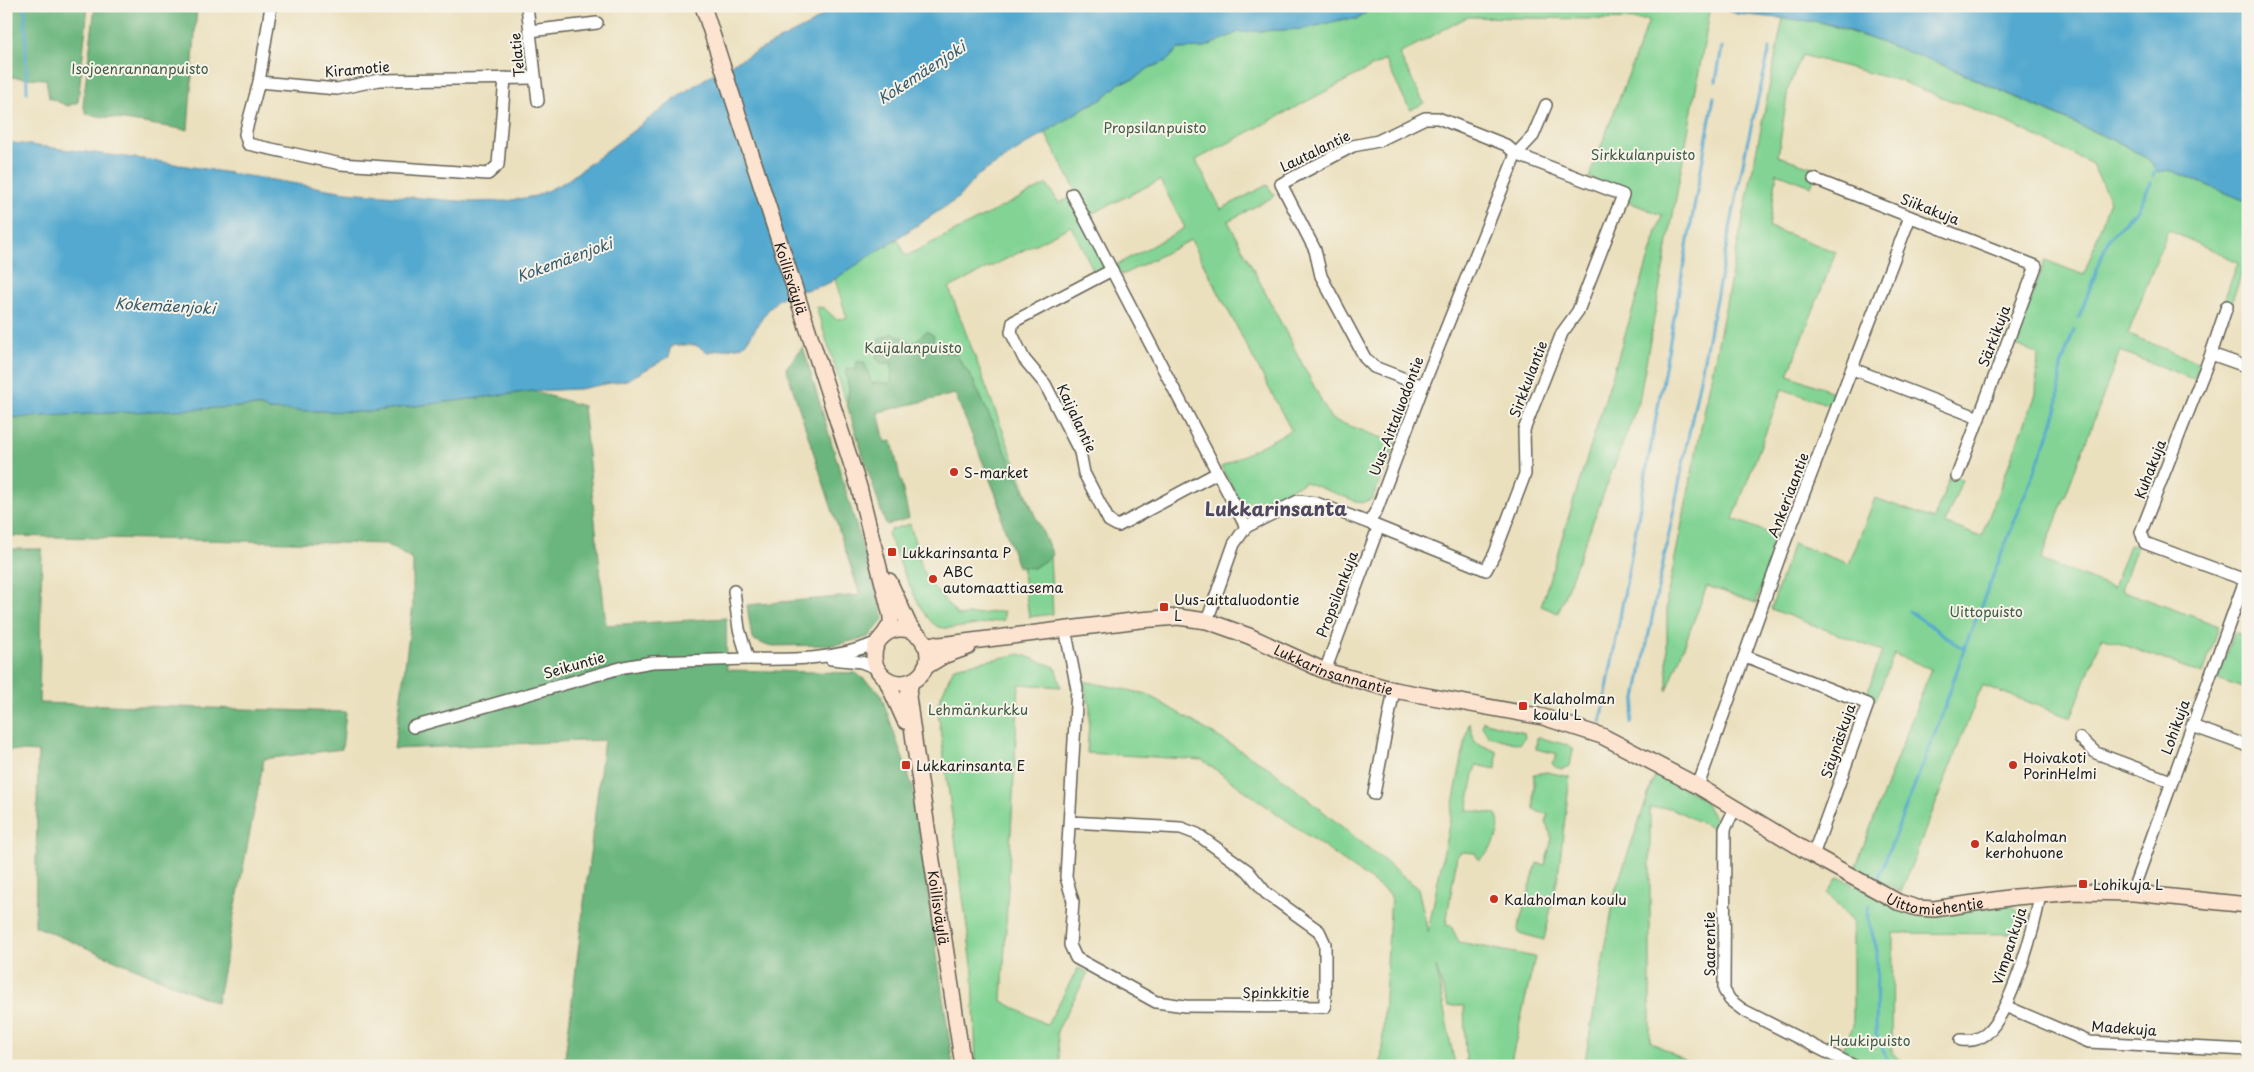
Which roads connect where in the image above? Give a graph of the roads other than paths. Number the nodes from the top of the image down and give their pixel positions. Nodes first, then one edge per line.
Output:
1 (271, 6) edge
2 (528, 6) edge
3 (703, 6) edge
4 (597, 23) dead end
5 (530, 31) junction
6 (505, 78) junction
7 (534, 78) junction
8 (259, 82) junction
9 (538, 101) dead end
10 (1546, 105) dead end
11 (1516, 154) junction
12 (1814, 179) dead end
13 (1072, 194) dead end
14 (1910, 217) junction
15 (2036, 266) joint
16 (1112, 270) junction
17 (2227, 306) dead end
18 (2211, 354) junction
19 (2248, 366) edge
20 (1853, 369) junction
21 (1423, 386) junction
22 (1979, 418) junction
23 (1217, 473) junction
24 (1957, 476) dead end
25 (1374, 526) junction
26 (1246, 527) junction
27 (877, 552) junction
28 (2247, 578) edge
29 (734, 591) dead end
30 (1207, 621) junction
31 (1065, 628) junction
32 (1005, 636) junction
33 (881, 639) junction
34 (920, 639) junction
35 (1745, 656) junction
36 (814, 657) junction
37 (748, 659) junction
38 (925, 667) junction
39 (1325, 671) junction
40 (882, 673) junction
41 (911, 681) junction
42 (1394, 690) junction
43 (2192, 726) junction
44 (413, 727) dead end
45 (2080, 738) dead end
46 (2248, 746) edge
47 (915, 748) junction
48 (1657, 764) joint
49 (2171, 781) junction
50 (1698, 786) junction
51 (1374, 794) dead end
52 (1735, 808) junction
53 (1070, 822) junction
54 (1813, 855) junction
55 (2040, 894) junction
56 (2134, 894) junction
57 (2248, 904) edge
58 (2005, 1006) junction
59 (1961, 1040) dead end
60 (2248, 1050) edge
61 (963, 1066) edge
62 (1854, 1066) edge

1 - 8 street
2 - 5 street, Telatie
3 - 27 street, Koillisväylä
4 - 5 street
5 - 7 street, Telatie
6 - 7 street, Kiramotie
6 - 8 street, Kiramotie
6 - 8 street
7 - 9 street, Telatie
10 - 11 street, Uus-Aittaluodontie
11 - 21 street, Uus-Aittaluodontie
11 - 21 street, Lautalantie
11 - 25 street, Sirkkulantie
12 - 14 street, Siikakuja
13 - 16 street
14 - 15 street, Siikakuja
14 - 20 street, Ankeriaantie
15 - 22 street, Särkikuja
16 - 23 street
16 - 23 street, Kaijalantie
17 - 18 street, Kuhakuja
18 - 19 street
18 - 28 street, Kuhakuja
20 - 22 street
20 - 35 street, Ankeriaantie
21 - 25 street, Uus-Aittaluodontie
22 - 24 street, Särkikuja
23 - 26 street
25 - 26 street
25 - 39 street, Propsilankuja
26 - 30 street
27 - 33 street, Koillisväylä
27 - 34 street, Koillisväylä
28 - 43 street, Lohikuja
29 - 37 street
30 - 31 street, Lukkarinsannantie
30 - 39 street, Lukkarinsannantie
31 - 32 street, Lukkarinsannantie
31 - 53 street, Spinkkitie
32 - 34 street, Lukkarinsannantie
32 - 38 street, Lukkarinsannantie
33 - 34 street
33 - 36 street, Seikuntie
33 - 40 street
34 - 38 street
35 - 50 street, Ankeriaantie
35 - 54 street, Säynäskuja
36 - 37 street, Seikuntie
36 - 40 street, Seikuntie
37 - 44 street, Seikuntie
38 - 41 street
39 - 42 street, Lukkarinsannantie
40 - 41 street
40 - 47 street, Koillisväylä
41 - 47 street, Koillisväylä
42 - 48 street, Lukkarinsannantie
42 - 51 street
43 - 46 street
43 - 49 street, Lohikuja
45 - 49 street
47 - 61 street, Koillisväylä
48 - 50 street, Uittomiehentie
49 - 56 street, Lohikuja
50 - 52 street, Uittomiehentie
52 - 54 street, Uittomiehentie
52 - 62 street, Saarentie
53 - 53 street, Spinkkitie
54 - 55 street, Uittomiehentie
55 - 56 street, Uittomiehentie
55 - 58 street, Vimpankuja
56 - 57 street, Uittomiehentie
58 - 59 street, Vimpankuja
58 - 60 street, Madekuja

